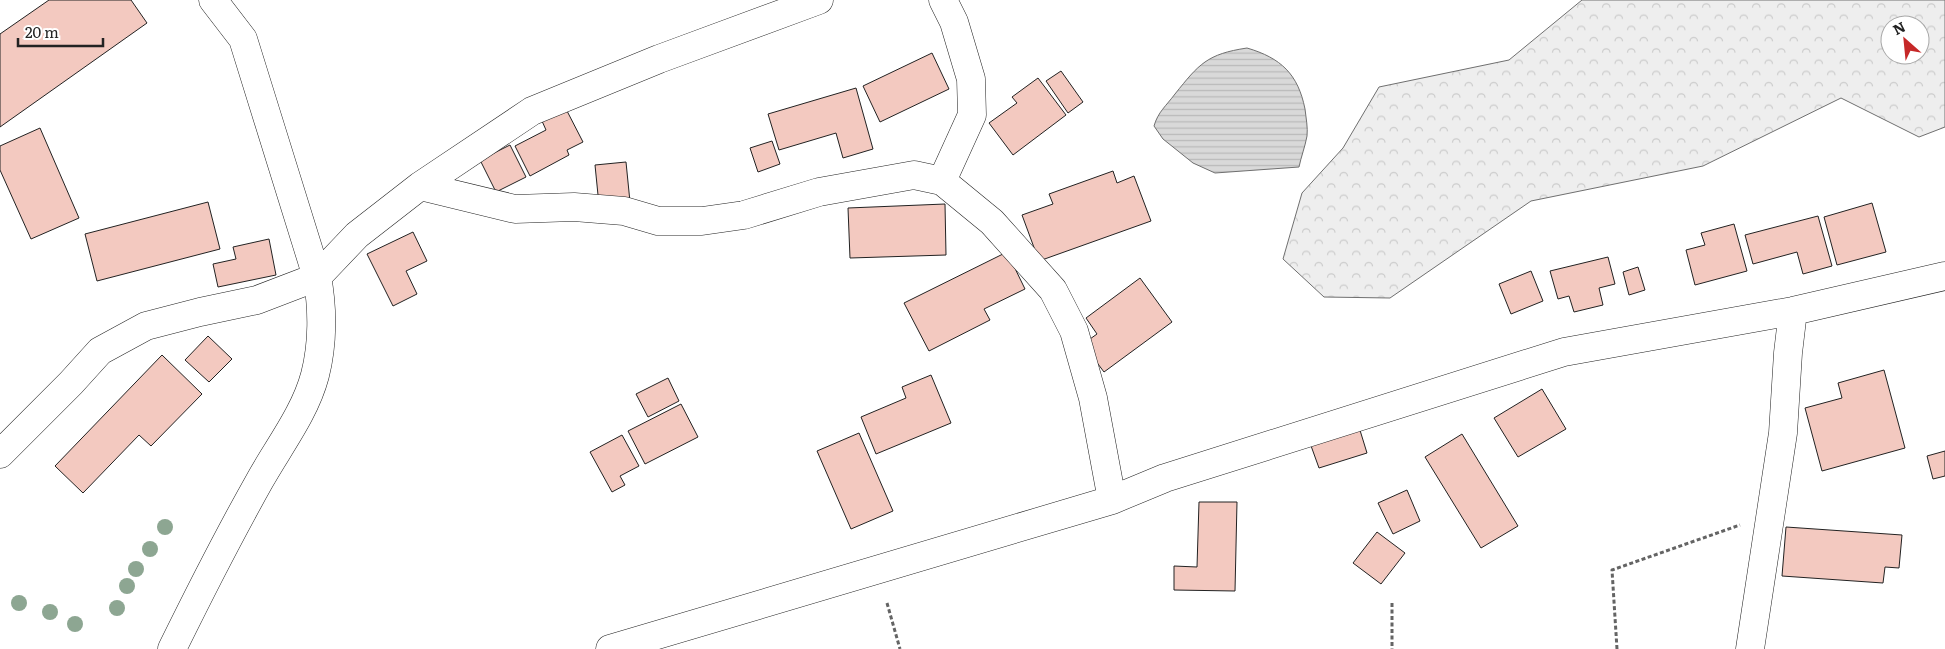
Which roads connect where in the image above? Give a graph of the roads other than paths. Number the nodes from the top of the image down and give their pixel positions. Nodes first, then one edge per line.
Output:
1 (213, 0) edge
2 (819, 0) edge
3 (943, 0) edge
4 (942, 181) junction
5 (420, 186) junction
6 (1945, 276) edge
7 (317, 277) junction
8 (1792, 312) junction
9 (0, 454) edge
10 (1112, 500) junction
11 (172, 649) edge
12 (610, 649) edge
13 (1750, 649) edge

1 - 7 street
2 - 5 street
3 - 4 street
4 - 5 street
4 - 10 street
5 - 7 street
6 - 8 street
7 - 9 street
7 - 11 street
8 - 10 street
8 - 13 street
10 - 12 street

